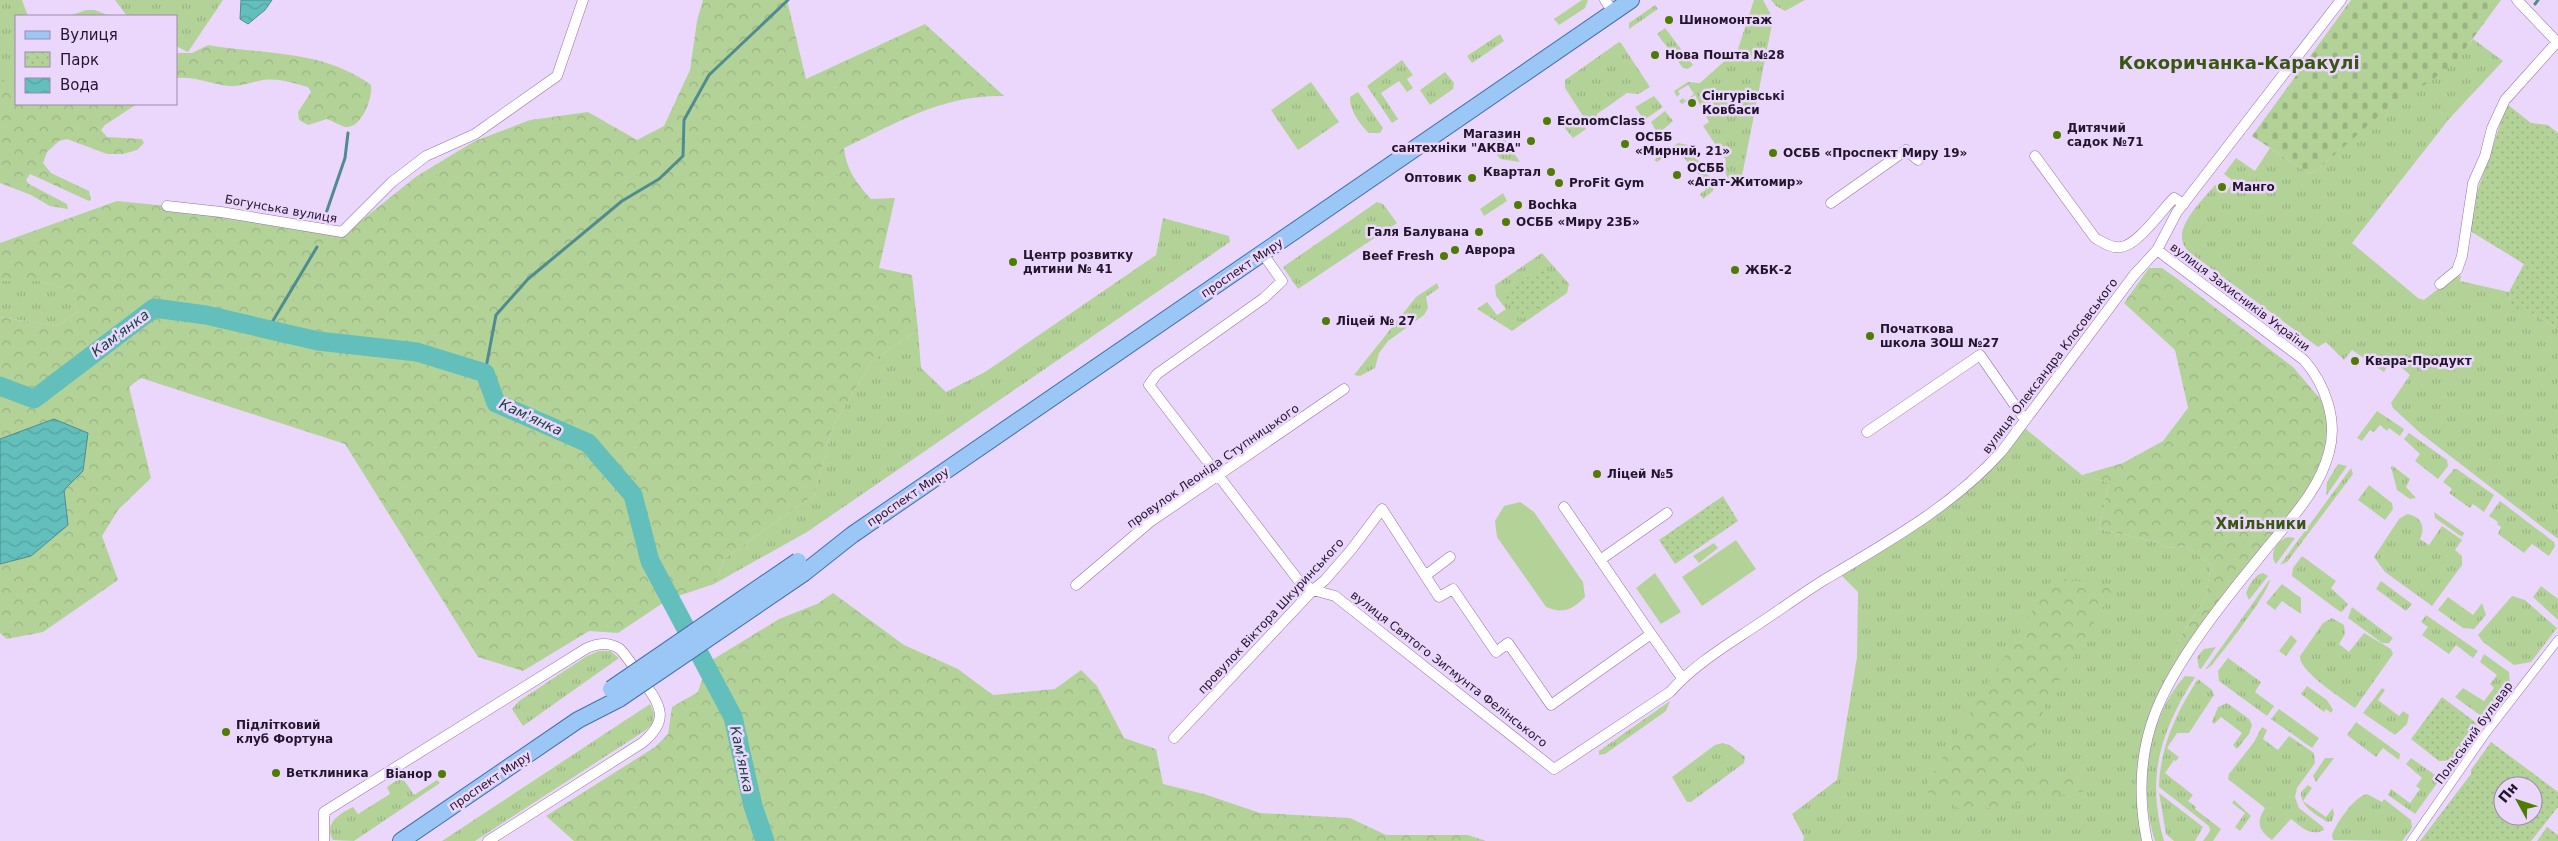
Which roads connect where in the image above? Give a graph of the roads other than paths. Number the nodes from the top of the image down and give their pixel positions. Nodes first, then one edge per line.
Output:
1 (583, 0) edge
2 (1631, 0) edge
3 (2341, 0) edge
4 (2517, 0) edge
5 (1609, 6) edge
6 (2558, 42) edge
7 (2036, 156) dead end
8 (1918, 160) dead end
9 (1831, 203) dead end
10 (2184, 204) junction
11 (168, 206) dead end
12 (2157, 250) junction
13 (1263, 254) junction
14 (2440, 284) dead end
15 (1344, 389) dead end
16 (2025, 420) junction
17 (1868, 432) dead end
18 (1218, 475) junction
19 (1564, 507) dead end
20 (1667, 513) dead end
21 (1450, 557) dead end
22 (1600, 560) junction
23 (1425, 576) junction
24 (1076, 586) dead end
25 (1313, 590) junction
26 (1651, 634) junction
27 (2558, 640) edge
28 (1682, 678) junction
29 (1174, 738) dead end
30 (1554, 769) joint
31 (404, 840) edge
32 (324, 841) edge
33 (488, 841) edge
34 (2147, 841) edge
35 (2411, 841) edge

1 - 11 street, Богунська вулиця
2 - 5 main road, проспект Миру
3 - 10 street, вулиця Олександра Клосовського
4 - 6 street
5 - 13 main road, проспект Миру
6 - 14 street
7 - 10 street
8 - 9 street
10 - 12 street, вулиця Олександра Клосовського
12 - 16 street, вулиця Олександра Клосовського
12 - 34 street, вулиця Захисників України
13 - 18 street, вулиця Святого Зигмунта Фелінського
13 - 31 main road, проспект Миру, bridge
15 - 18 street, провулок Леоніда Ступницького
16 - 17 street
16 - 28 street, вулиця Олександра Клосовського
18 - 24 street, провулок Леоніда Ступницького
18 - 25 street, вулиця Святого Зигмунта Фелінського
19 - 22 street
20 - 22 street
21 - 23 street
22 - 26 street
23 - 25 street, провулок Віктора Шкуринського
23 - 26 street
25 - 29 street, провулок Віктора Шкуринського
25 - 30 street, вулиця Святого Зигмунта Фелінського
26 - 28 street
27 - 35 street, Польський бульвар
28 - 30 street, вулиця Олександра Клосовського
32 - 33 street

